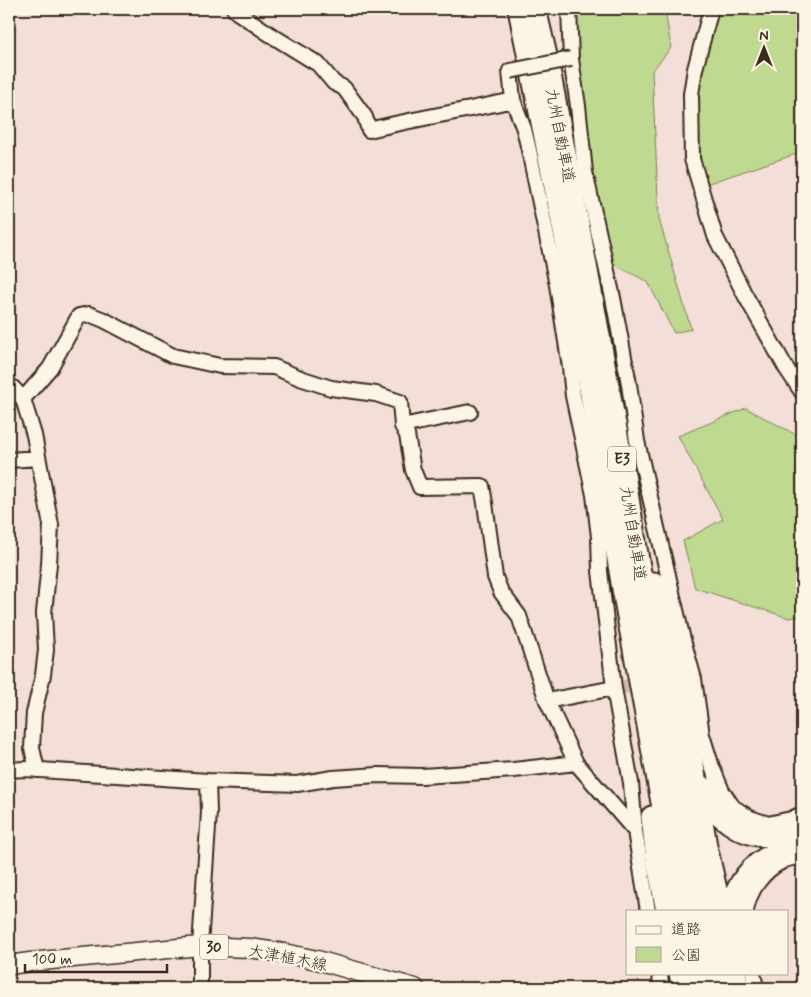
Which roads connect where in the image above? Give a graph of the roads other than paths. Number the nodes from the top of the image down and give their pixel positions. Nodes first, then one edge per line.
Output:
1 (234, 9) edge
2 (519, 9) edge
3 (535, 9) edge
4 (569, 9) edge
5 (711, 9) edge
6 (571, 59) junction
7 (513, 100) junction
8 (9, 385) edge
9 (802, 392) edge
10 (23, 399) junction
11 (470, 412) dead end
12 (402, 426) junction
13 (38, 458) junction
14 (9, 460) edge
15 (624, 474) junction
16 (623, 589) junction
17 (614, 688) junction
18 (547, 701) junction
19 (687, 728) junction
20 (576, 763) junction
21 (9, 770) edge
22 (37, 770) junction
23 (208, 781) junction
24 (802, 814) edge
25 (802, 830) edge
26 (635, 831) junction
27 (802, 845) edge
28 (802, 856) edge
29 (648, 910) edge
30 (667, 910) edge
31 (684, 910) edge
32 (703, 910) edge
33 (721, 910) edge
34 (730, 910) edge
35 (746, 910) edge
36 (200, 946) junction
37 (9, 965) edge
38 (660, 974) edge
39 (716, 974) edge
40 (735, 974) edge
41 (742, 974) edge
42 (753, 974) edge
43 (200, 988) edge
44 (415, 988) edge
45 (661, 988) edge
46 (720, 988) edge
47 (738, 988) edge
48 (744, 988) edge
49 (756, 988) edge

1 - 7 street
2 - 16 highway, 九州自動車道 / E3
3 - 15 highway, 九州自動車道 / E3
4 - 6 street
5 - 9 street
6 - 7 street, bridge
6 - 24 street
7 - 17 street
8 - 10 street
10 - 12 street
10 - 13 street
11 - 12 street
12 - 18 street
13 - 14 street
13 - 22 street
15 - 19 highway
15 - 32 highway, 九州自動車道 / E3
16 - 30 highway
16 - 31 highway, 九州自動車道 / E3
17 - 18 street
17 - 26 street
18 - 20 street
19 - 25 highway
19 - 33 highway
20 - 23 street
20 - 26 street
21 - 22 street
22 - 23 street
23 - 36 street
26 - 29 street
27 - 34 highway
28 - 35 street
36 - 37 main road, 大津植木線 / 30
36 - 43 street
36 - 44 main road, 大津植木線 / 30
38 - 45 street
39 - 46 highway
40 - 47 highway
41 - 48 highway
42 - 49 street

